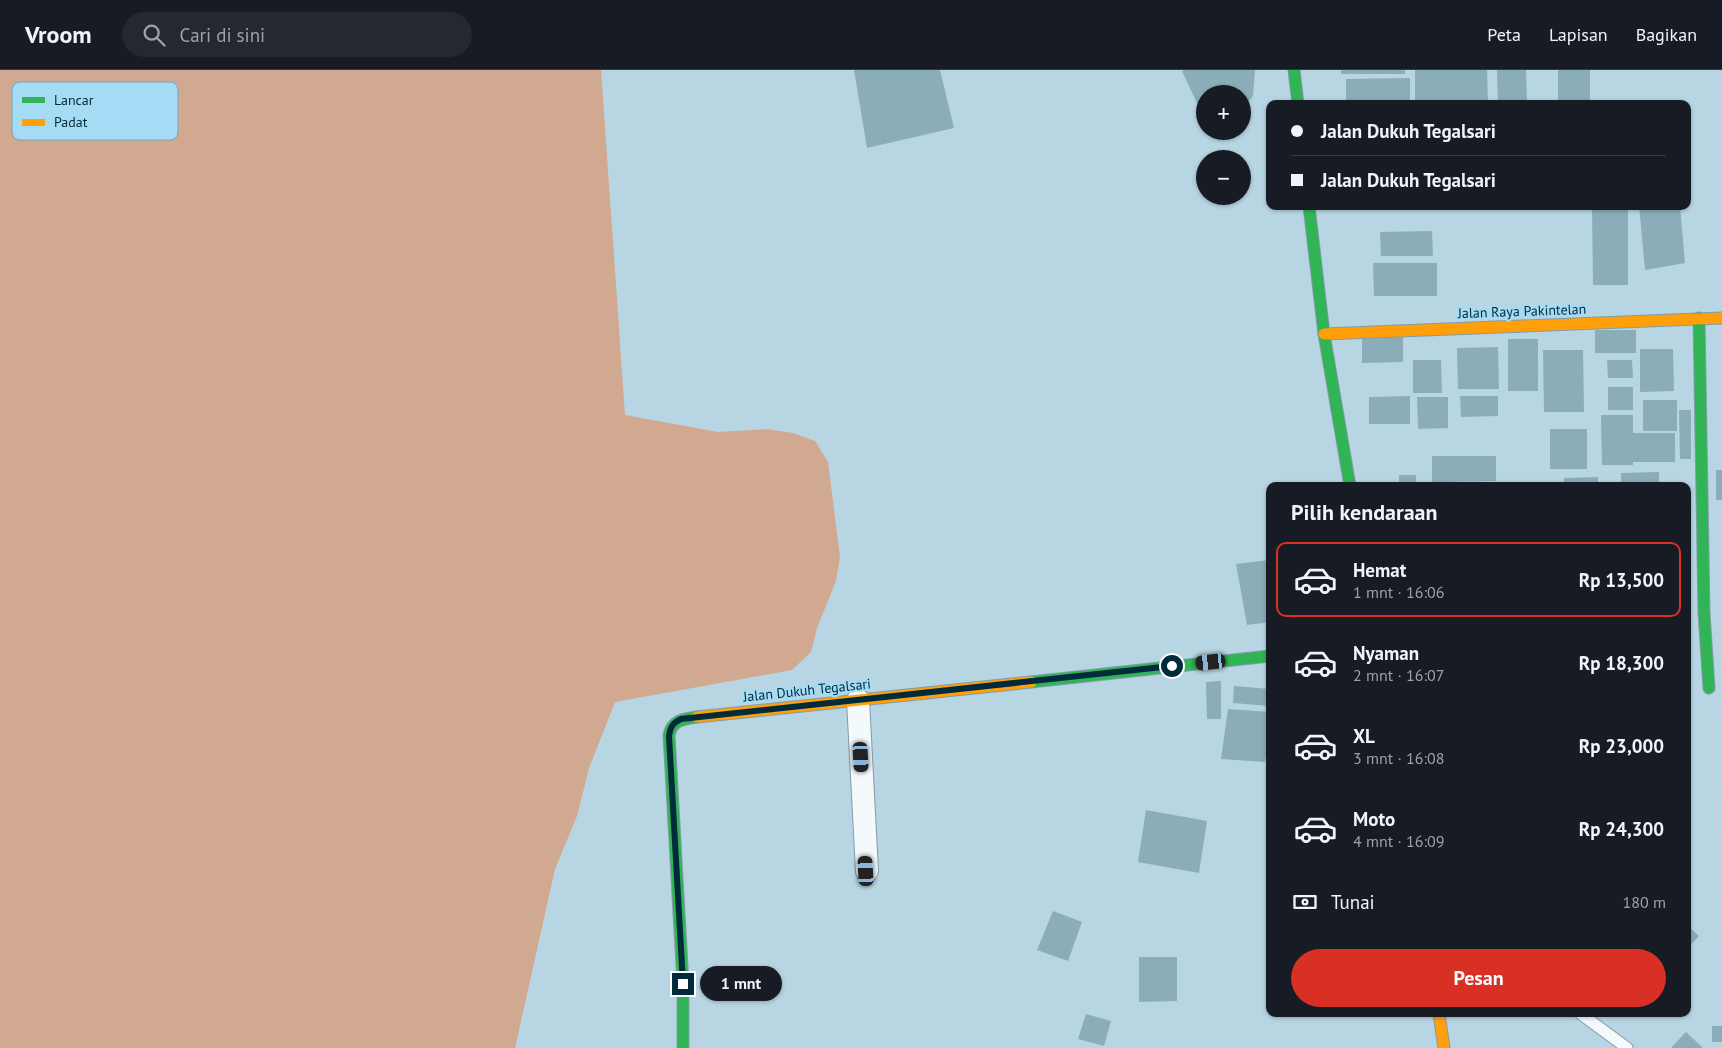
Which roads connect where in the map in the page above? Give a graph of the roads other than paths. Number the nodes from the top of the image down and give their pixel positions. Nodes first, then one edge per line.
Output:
1 (1294, 70) edge
2 (1298, 100) edge
3 (1309, 210) edge
4 (1699, 318) junction
5 (1722, 318) edge
6 (1324, 334) junction
7 (1349, 482) edge
8 (1266, 656) edge
9 (1708, 688) road end
10 (858, 700) junction
11 (866, 871) dead end
12 (1439, 1017) edge
13 (1585, 1017) edge
14 (683, 1048) edge
15 (1444, 1048) edge
16 (1627, 1048) edge

1 - 2 street
3 - 6 street
4 - 5 street, Jalan Raya Pakintelan
4 - 6 street, Jalan Raya Pakintelan
4 - 9 street
6 - 7 street
8 - 10 street, Jalan Dukuh Tegalsari
10 - 11 street
10 - 14 street, Jalan Dukuh Tegalsari
12 - 15 street
13 - 16 lane

